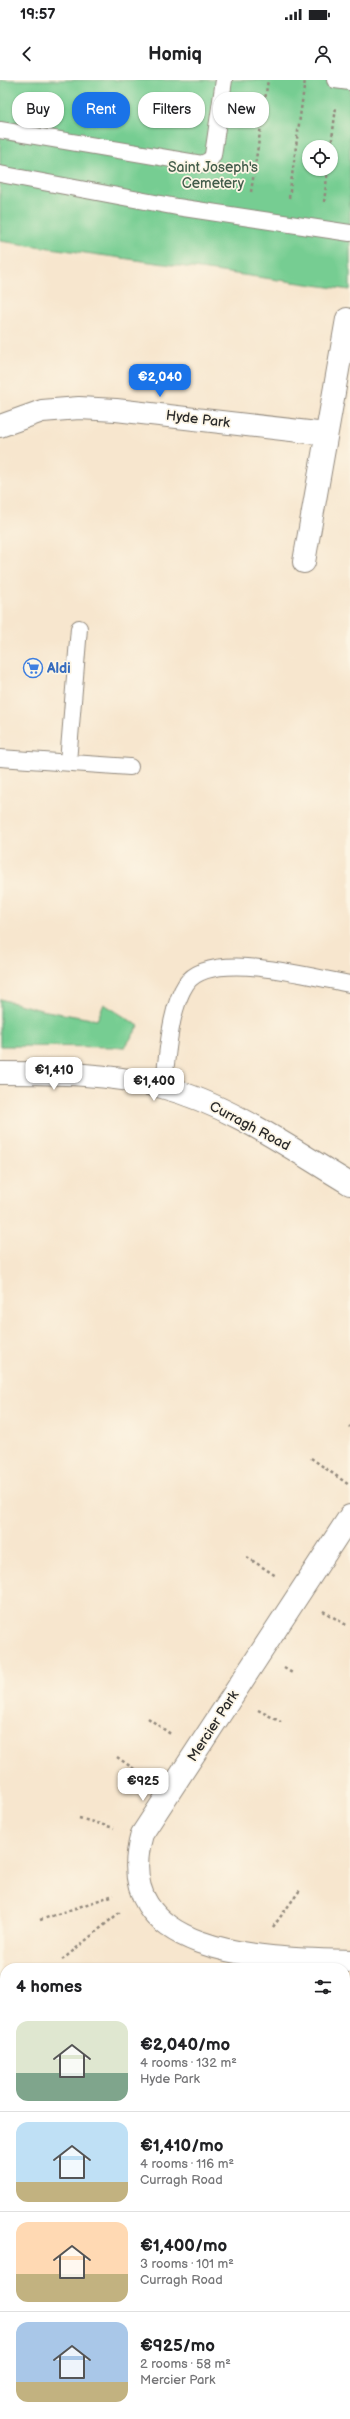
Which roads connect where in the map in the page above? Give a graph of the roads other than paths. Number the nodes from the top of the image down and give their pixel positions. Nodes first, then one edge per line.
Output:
1 (224, 80) edge
2 (0, 130) edge
3 (0, 174) edge
4 (350, 233) edge
5 (347, 319) dead end
6 (0, 426) edge
7 (326, 434) junction
8 (304, 562) dead end
9 (79, 628) dead end
10 (0, 758) edge
11 (68, 762) junction
12 (130, 767) dead end
13 (350, 984) edge
14 (0, 1073) edge
15 (163, 1087) junction
16 (350, 1184) edge
17 (350, 1516) edge
18 (350, 1961) edge

1 - 2 lane
3 - 4 lane
5 - 7 main road
6 - 7 main road, Hyde Park
7 - 8 main road
9 - 11 lane
10 - 11 lane
11 - 12 lane
13 - 15 lane
14 - 15 main road, Curragh Road
15 - 16 main road, Curragh Road
17 - 18 main road, Mercier Park

